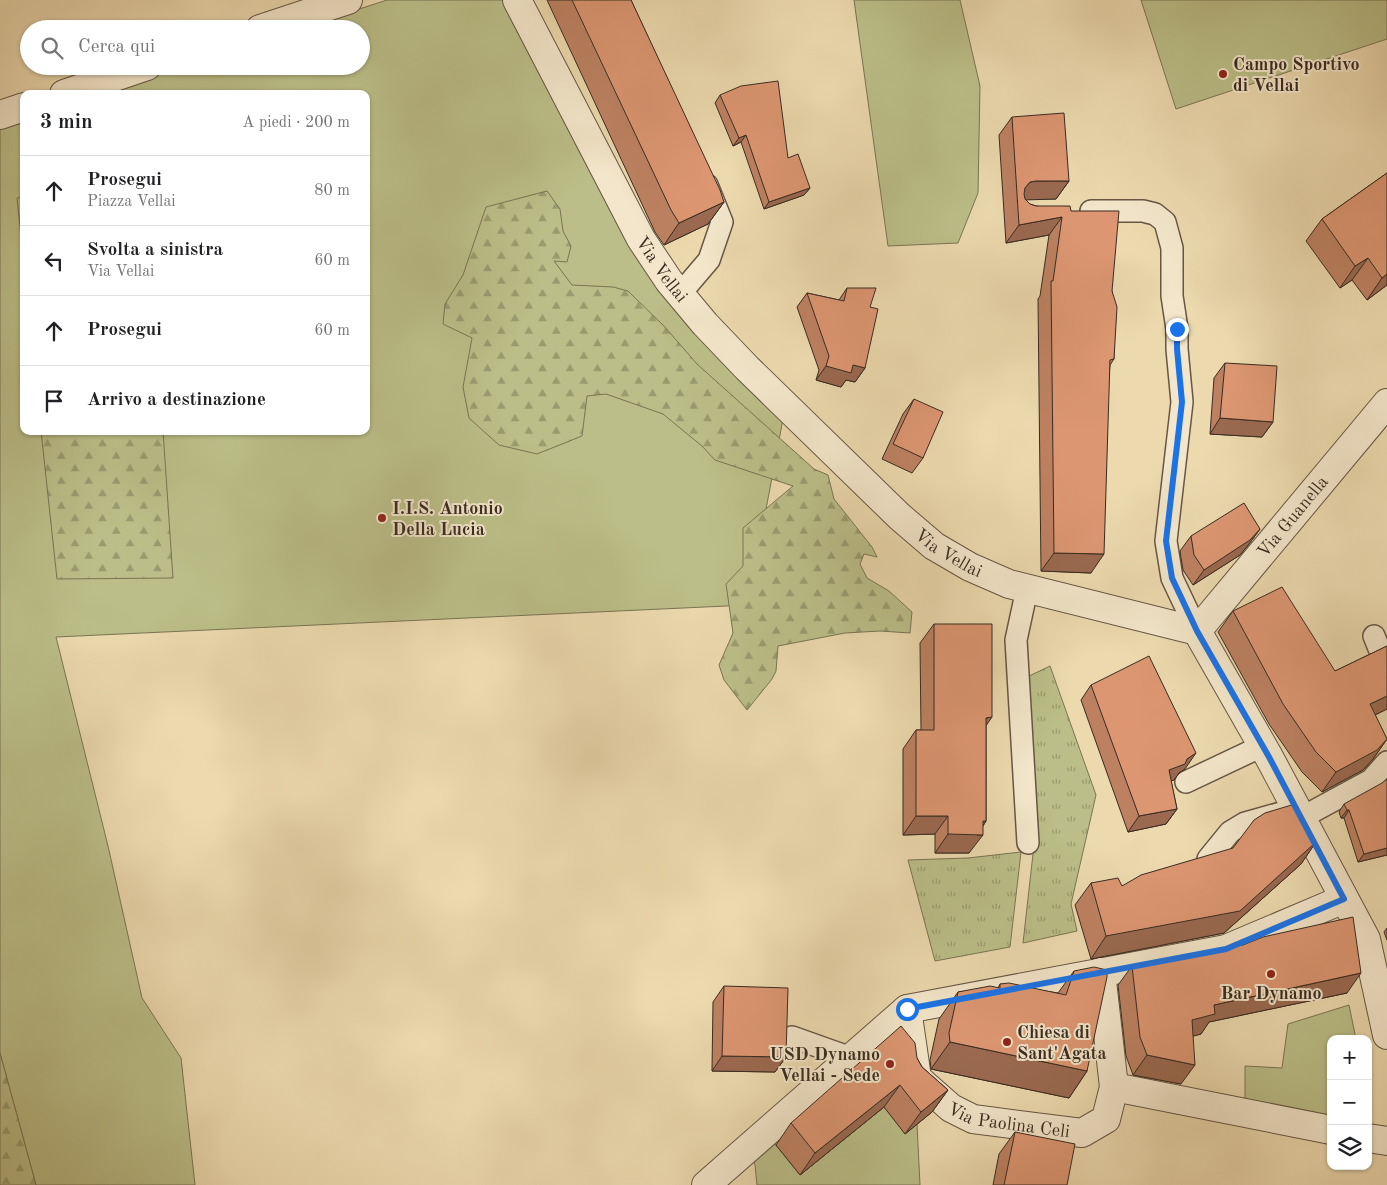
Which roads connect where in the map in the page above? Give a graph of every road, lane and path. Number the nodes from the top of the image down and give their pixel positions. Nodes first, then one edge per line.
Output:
1 (348, 0) edge
2 (517, 0) edge
3 (287, 20) edge
4 (120, 75) edge
5 (76, 90) edge
6 (20, 108) edge
7 (0, 115) edge
8 (699, 167) edge
9 (1069, 211) edge
10 (680, 294) junction
11 (1387, 403) edge
12 (1027, 589) junction
13 (1197, 631) junction
14 (1374, 636) dead end
15 (1387, 668) edge
16 (1262, 746) junction
17 (1387, 762) edge
18 (1186, 782) edge
19 (1298, 813) junction
20 (1028, 843) dead end
21 (1208, 859) edge
22 (1344, 899) junction
23 (1101, 972) junction
24 (907, 1009) junction
25 (1387, 1035) edge
26 (792, 1037) dead end
27 (851, 1058) junction
28 (1114, 1087) junction
29 (1327, 1129) edge
30 (1372, 1139) edge
31 (1387, 1141) edge
32 (706, 1185) edge

1 - 3 street
2 - 10 street, Via Vellai
4 - 5 street
6 - 7 street
8 - 10 lane
9 - 13 lane
10 - 12 street, Via Vellai
11 - 13 street, Via Guanella
12 - 13 street, Via Vellai
12 - 20 lane
13 - 16 street
14 - 15 lane
16 - 18 lane
16 - 19 street
17 - 19 lane
19 - 21 lane
19 - 22 street
22 - 23 street
22 - 25 street
23 - 24 street
23 - 28 street
24 - 27 street
24 - 28 street, Via Paolina Celi
26 - 27 lane
27 - 32 street
28 - 29 street
30 - 31 street

